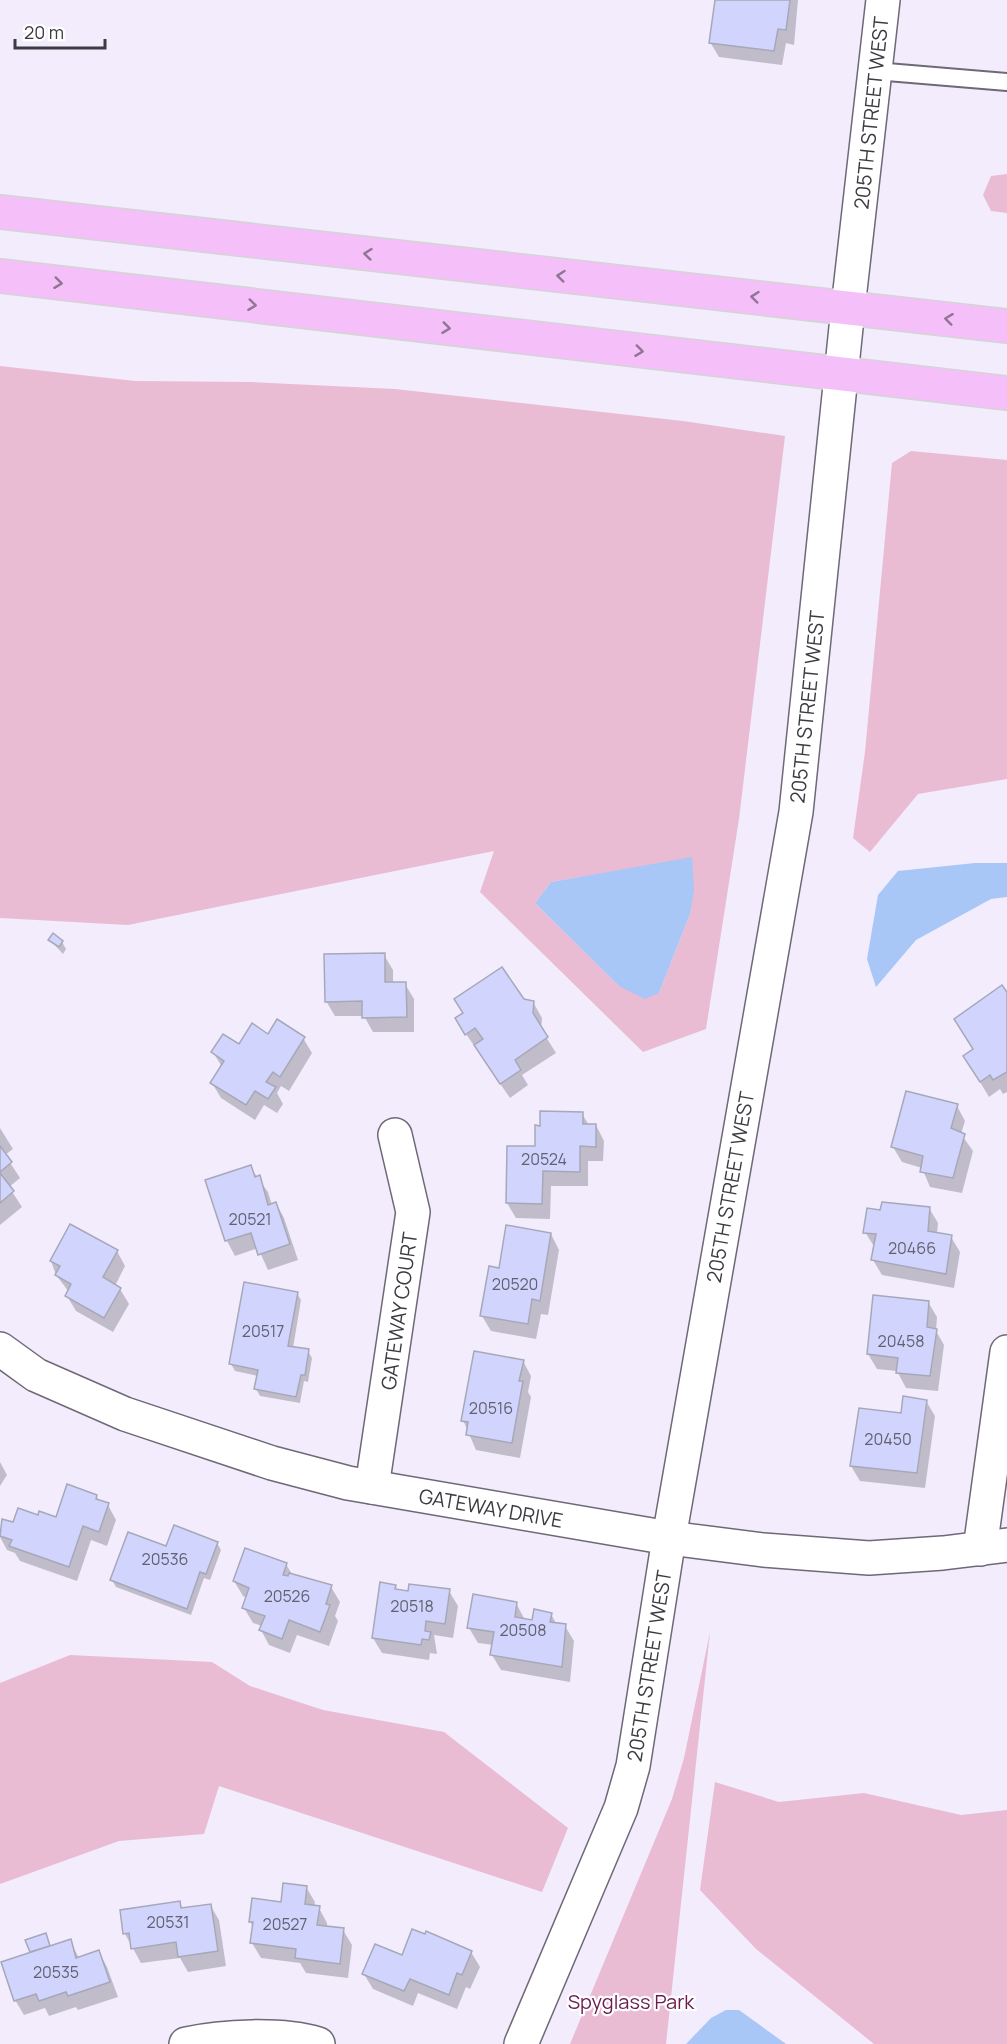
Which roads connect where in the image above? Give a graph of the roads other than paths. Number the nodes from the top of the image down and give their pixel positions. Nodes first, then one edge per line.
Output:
1 (883, 0) edge
2 (875, 71) junction
3 (1007, 82) edge
4 (0, 212) edge
5 (0, 276) edge
6 (848, 308) junction
7 (1007, 326) edge
8 (841, 374) junction
9 (1007, 393) edge
10 (395, 1135) dead end
11 (0, 1349) edge
12 (1007, 1352) edge
13 (372, 1487) junction
14 (669, 1538) junction
15 (994, 1547) edge
16 (186, 2044) edge
17 (318, 2044) edge
18 (521, 2044) edge

1 - 2 street, 205TH STREET WEST
2 - 3 lane
2 - 6 street, 205TH STREET WEST
6 -> 4 main road
5 -> 8 main road
7 -> 6 main road
6 - 8 street, 205TH STREET WEST
8 - 9 main road
8 - 14 street, 205TH STREET WEST
10 - 13 street, GATEWAY COURT
11 - 13 street, GATEWAY DRIVE
12 - 15 street
13 - 14 street, GATEWAY DRIVE
14 - 15 street, GATEWAY DRIVE
14 - 18 street, 205TH STREET WEST
16 - 17 street

